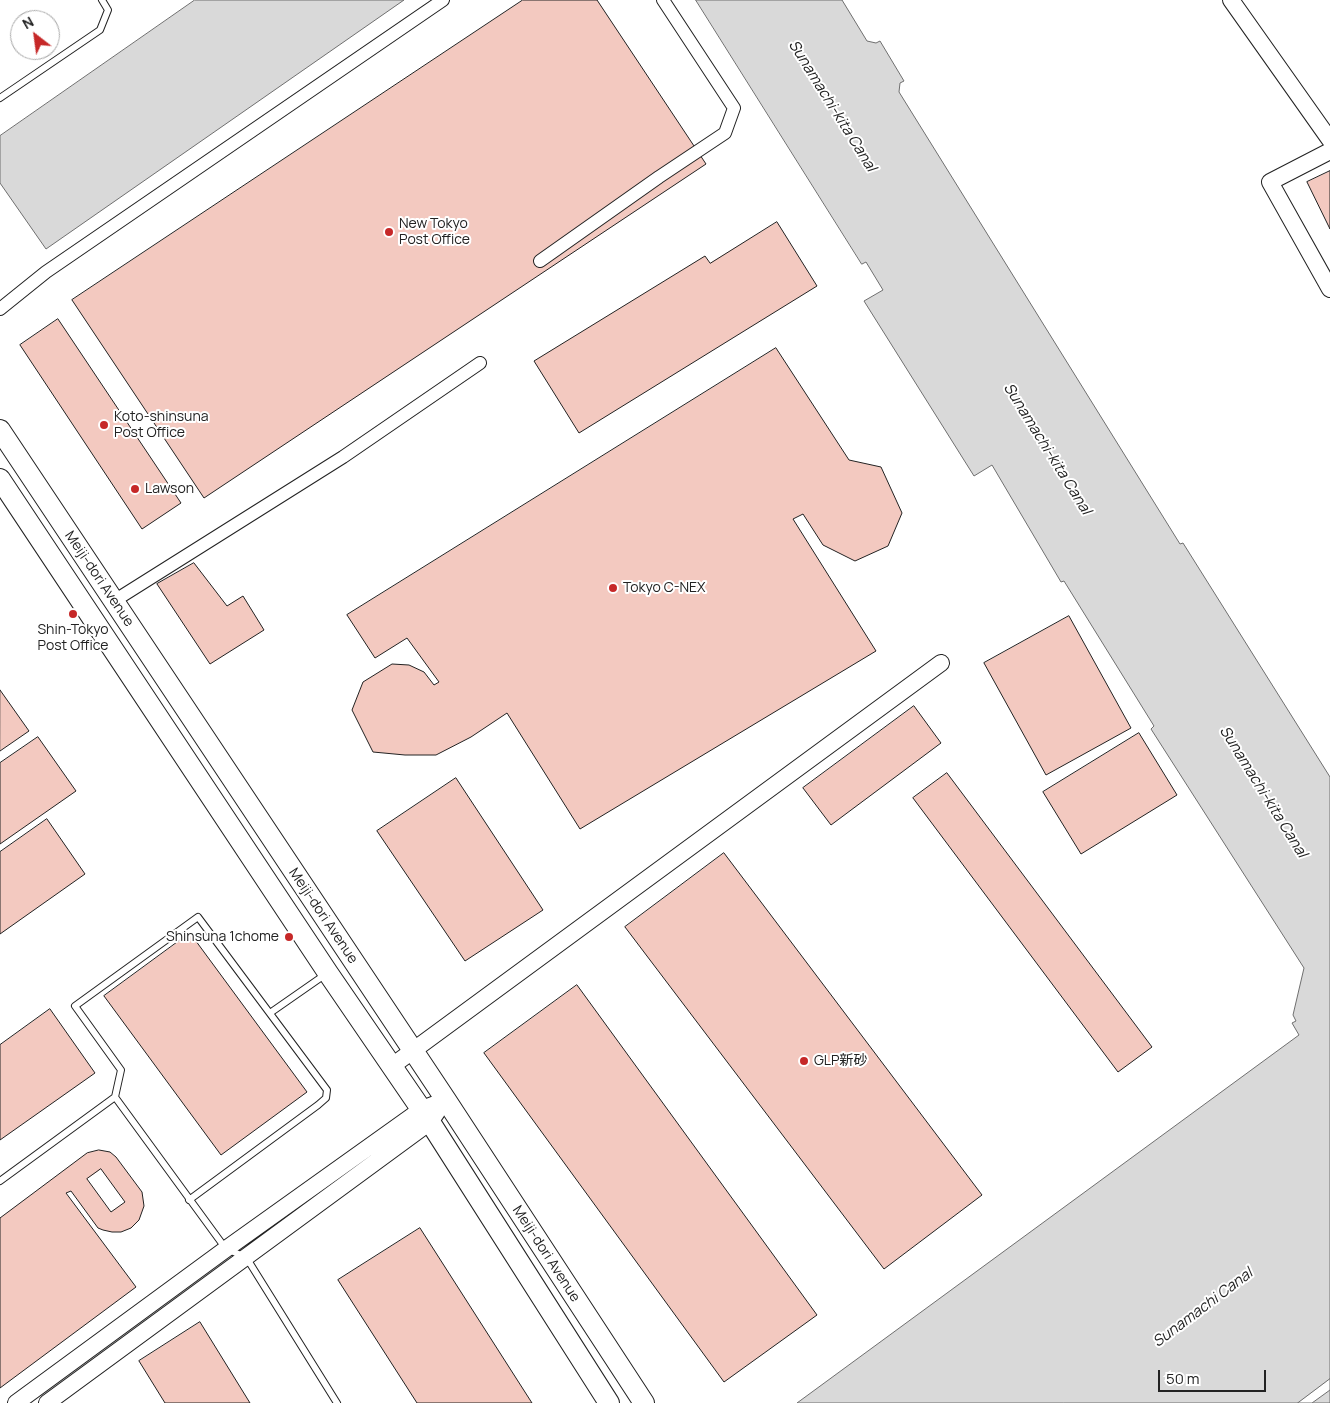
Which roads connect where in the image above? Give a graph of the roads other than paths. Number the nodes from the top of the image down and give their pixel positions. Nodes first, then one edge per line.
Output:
1 (102, 0) edge
2 (443, 0) edge
3 (663, 0) edge
4 (1231, 0) edge
5 (0, 98) edge
6 (1330, 140) edge
7 (1330, 151) edge
8 (540, 261) dead end
9 (1330, 289) edge
10 (0, 309) edge
11 (480, 363) dead end
12 (0, 430) edge
13 (0, 479) edge
14 (114, 601) junction
15 (941, 663) dead end
16 (328, 972) junction
17 (270, 1013) junction
18 (413, 1051) junction
19 (392, 1066) junction
20 (114, 1097) junction
21 (446, 1100) junction
22 (426, 1116) junction
23 (0, 1181) edge
24 (189, 1200) junction
25 (226, 1250) junction
26 (246, 1257) junction
27 (16, 1403) edge
28 (47, 1403) edge
29 (337, 1403) edge
30 (609, 1403) edge
31 (644, 1403) edge

1 - 5 lane
2 - 10 street
3 - 8 street
4 - 6 street
7 - 9 street
11 - 14 street
12 - 14 main road, Meiji-dori Avenue
13 - 16 main road, Meiji-dori Avenue
14 - 18 main road, Meiji-dori Avenue
15 - 18 street
16 - 17 lane
16 - 19 main road, Meiji-dori Avenue
17 - 20 lane
17 - 24 lane
18 - 19 street
18 - 21 main road, Meiji-dori Avenue
19 - 22 main road, Meiji-dori Avenue
20 - 23 lane
20 - 24 lane
21 - 22 street
21 - 31 main road, Meiji-dori Avenue
22 - 25 street
22 - 26 street
22 - 30 main road, Meiji-dori Avenue
24 - 25 lane
25 - 26 lane
25 - 27 street
26 - 28 street
26 - 29 lane

